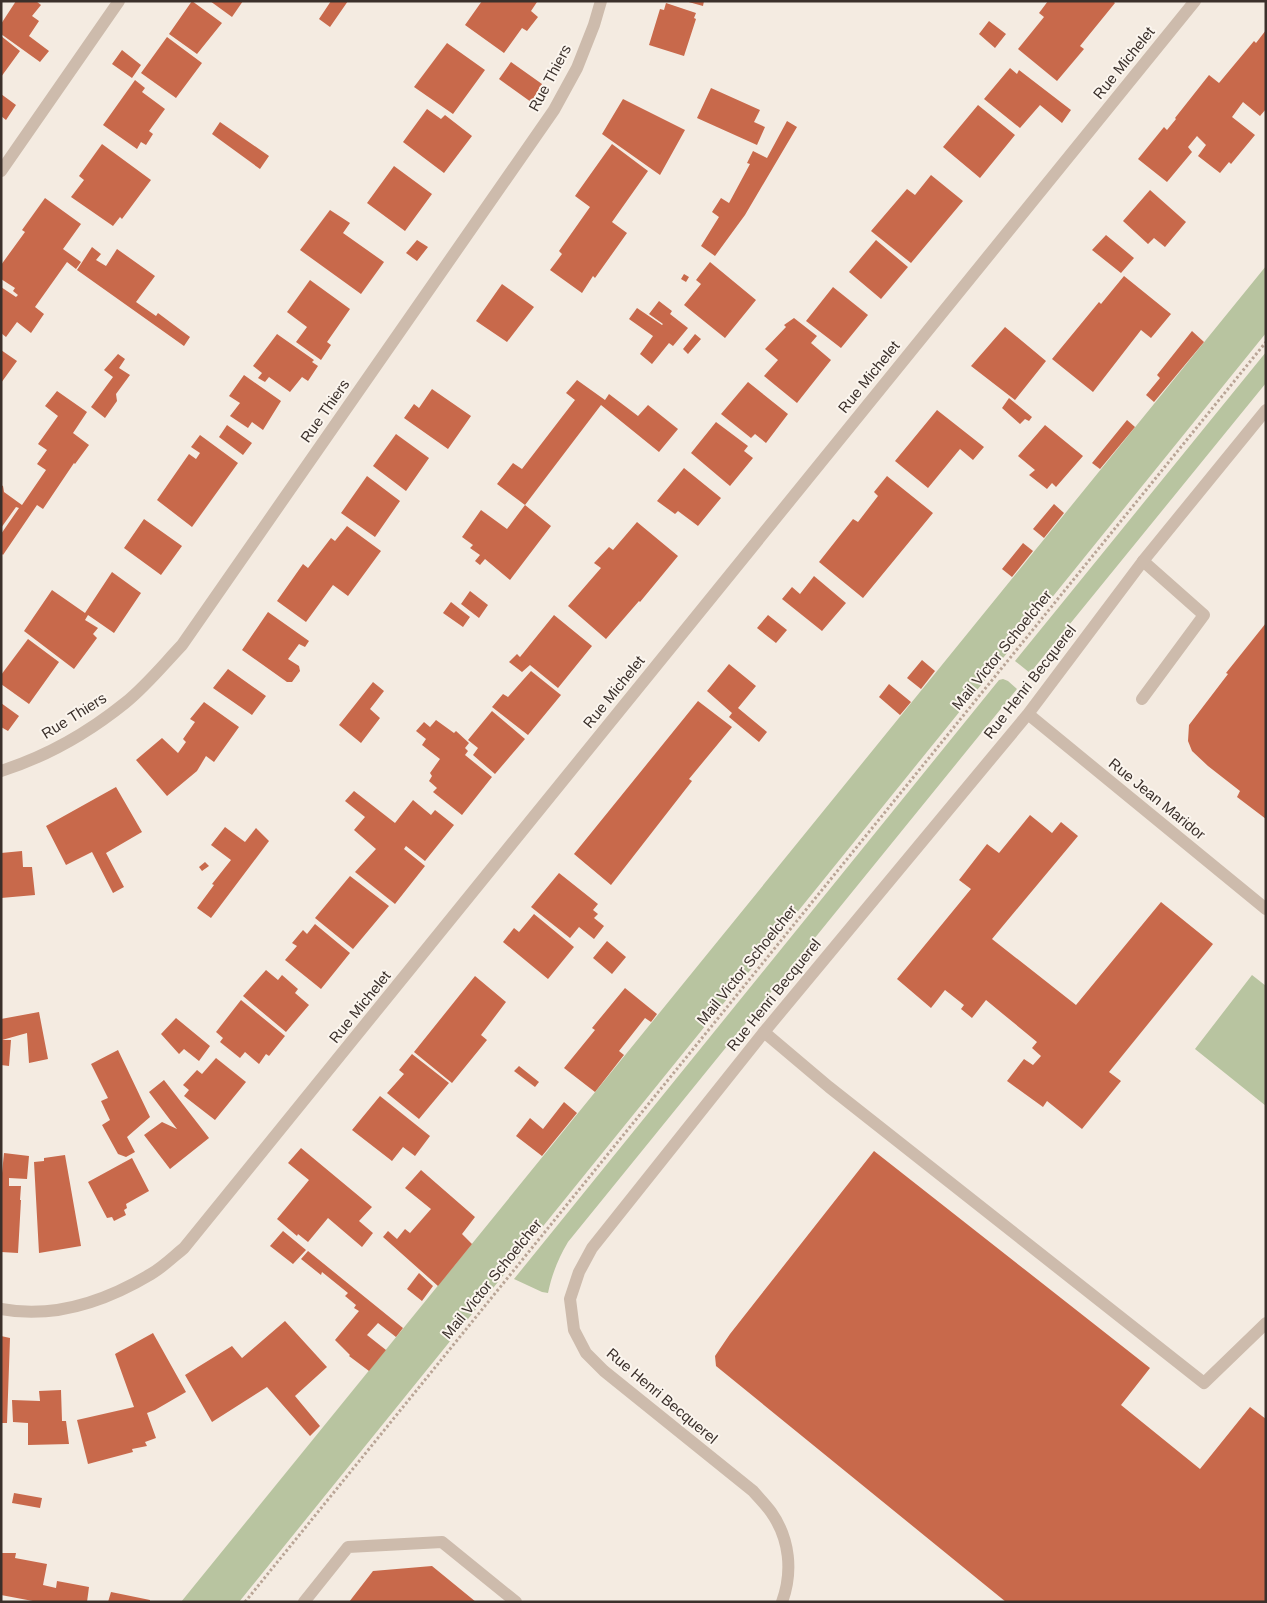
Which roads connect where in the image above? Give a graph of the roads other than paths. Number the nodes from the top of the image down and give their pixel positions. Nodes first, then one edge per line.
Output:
1 (119, 1) edge
2 (601, 1) edge
3 (1195, 1) edge
4 (1, 171) edge
5 (1266, 410) edge
6 (1143, 561) junction
7 (1142, 699) dead end
8 (1028, 714) junction
9 (1, 771) edge
10 (1266, 909) edge
11 (764, 1032) junction
12 (1, 1309) edge
13 (1266, 1323) edge
14 (304, 1602) edge
15 (516, 1602) edge
16 (782, 1602) edge

1 - 4 street
2 - 9 street, Rue Thiers
3 - 12 street, Rue Michelet
5 - 6 street, Rue Henri Becquerel
6 - 7 street
6 - 8 street, Rue Henri Becquerel
8 - 10 street, Rue Jean Maridor
8 - 11 street, Rue Henri Becquerel
11 - 13 street
11 - 16 street, Rue Henri Becquerel
14 - 15 street

